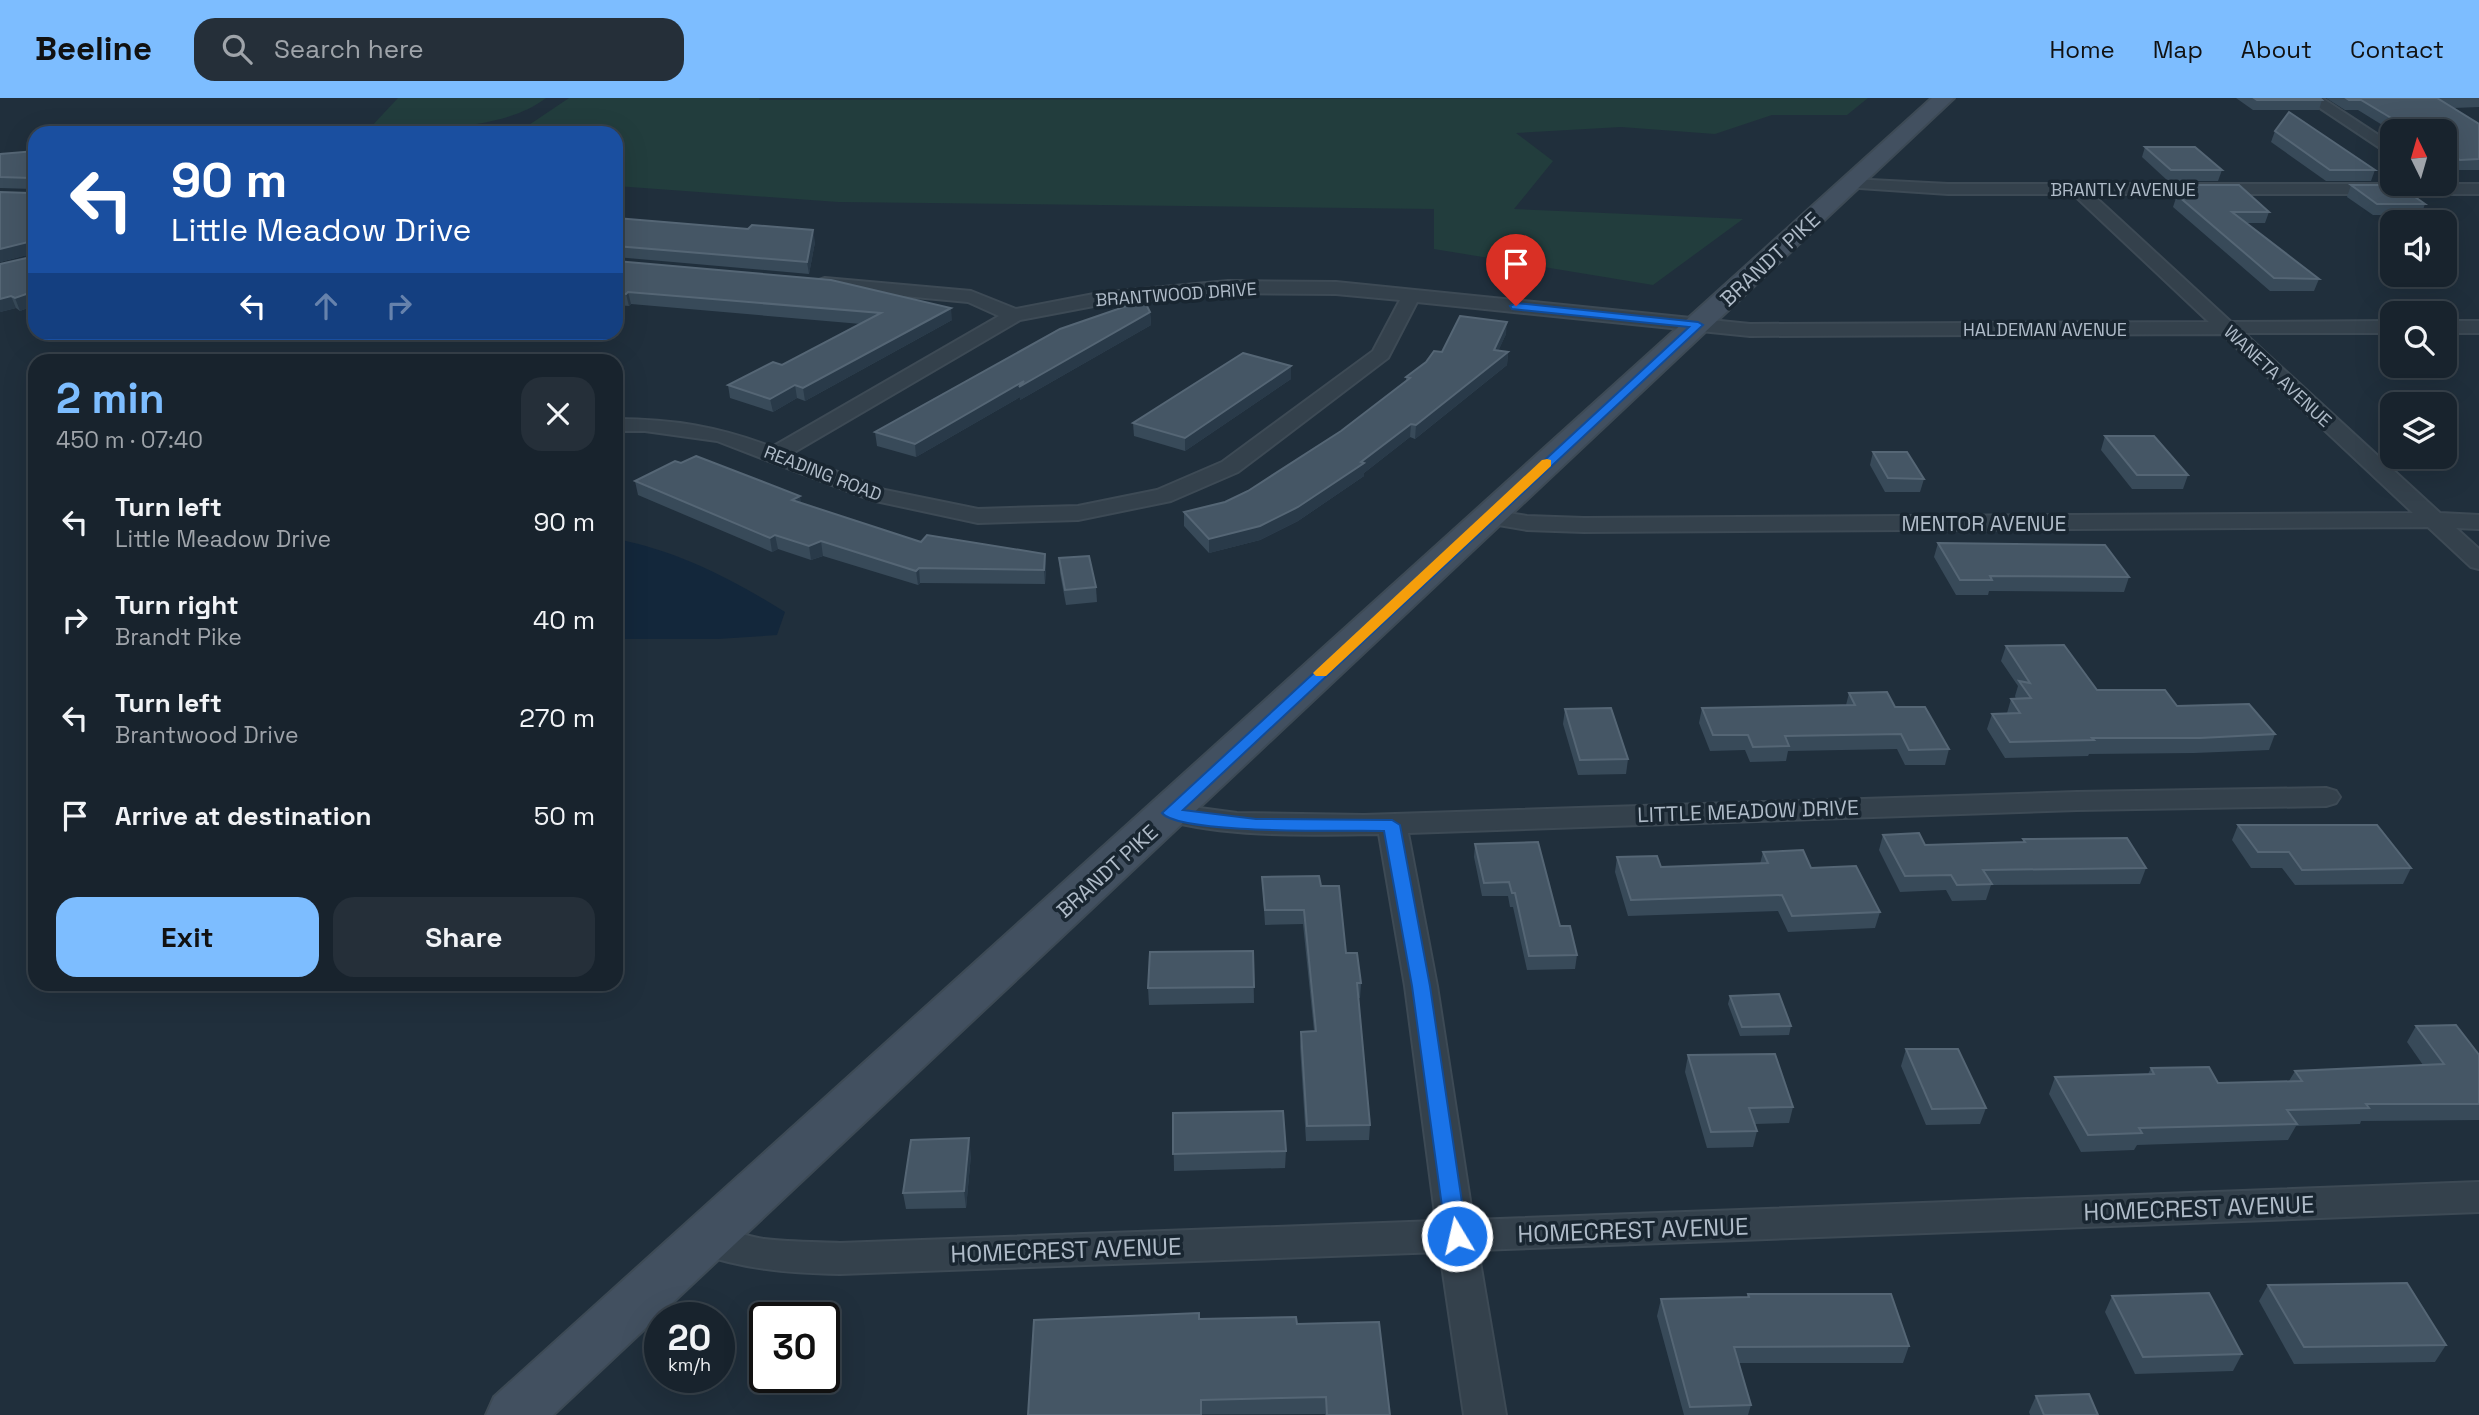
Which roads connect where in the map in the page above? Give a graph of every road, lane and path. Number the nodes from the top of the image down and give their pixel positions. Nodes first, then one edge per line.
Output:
1 (1944, 98) edge
2 (2312, 98) edge
3 (2380, 143) edge
4 (1851, 184) junction
5 (2380, 187) edge
6 (2457, 187) edge
7 (2479, 189) edge
8 (2078, 190) junction
9 (2457, 195) edge
10 (2479, 209) edge
11 (807, 282) edge
12 (1412, 296) junction
13 (1014, 315) junction
14 (1698, 325) junction
15 (2380, 327) edge
16 (2457, 327) edge
17 (2479, 327) edge
18 (2228, 329) junction
19 (623, 425) edge
20 (775, 454) junction
21 (1489, 517) junction
22 (2434, 520) junction
23 (2479, 522) edge
24 (2479, 562) edge
25 (2326, 797) dead end
26 (1170, 813) junction
27 (1392, 825) junction
28 (2479, 1197) edge
29 (1457, 1236) junction
30 (704, 1240) junction
31 (514, 1415) edge
32 (1485, 1415) edge

1 - 4 main road, BRANDT PIKE
2 - 3 street
4 - 8 street, BRANTLY AVENUE
4 - 14 main road, BRANDT PIKE
5 - 8 street, BRANTLY AVENUE
6 - 7 street, BRANTLY AVENUE
8 - 18 street, WANETA AVENUE
9 - 10 street
11 - 13 street
12 - 13 street, BRANTWOOD DRIVE
12 - 14 street, BRANTWOOD DRIVE
12 - 20 street, READING ROAD
13 - 20 street, BRANTWOOD DRIVE
14 - 18 street, HALDEMAN AVENUE
14 - 21 main road, BRANDT PIKE
15 - 18 street, HALDEMAN AVENUE
16 - 17 street
18 - 22 street, WANETA AVENUE
19 - 20 street, READING ROAD
21 - 22 street, MENTOR AVENUE
21 - 26 main road, BRANDT PIKE
22 - 23 street, MENTOR AVENUE
22 - 24 street, WANETA AVENUE
25 - 27 street, LITTLE MEADOW DRIVE
26 - 27 street, LITTLE MEADOW DRIVE
26 - 30 main road, BRANDT PIKE
27 - 29 street
28 - 29 street, HOMECREST AVENUE
29 - 30 street, HOMECREST AVENUE
29 - 32 street
30 - 31 main road, BRANDT PIKE

